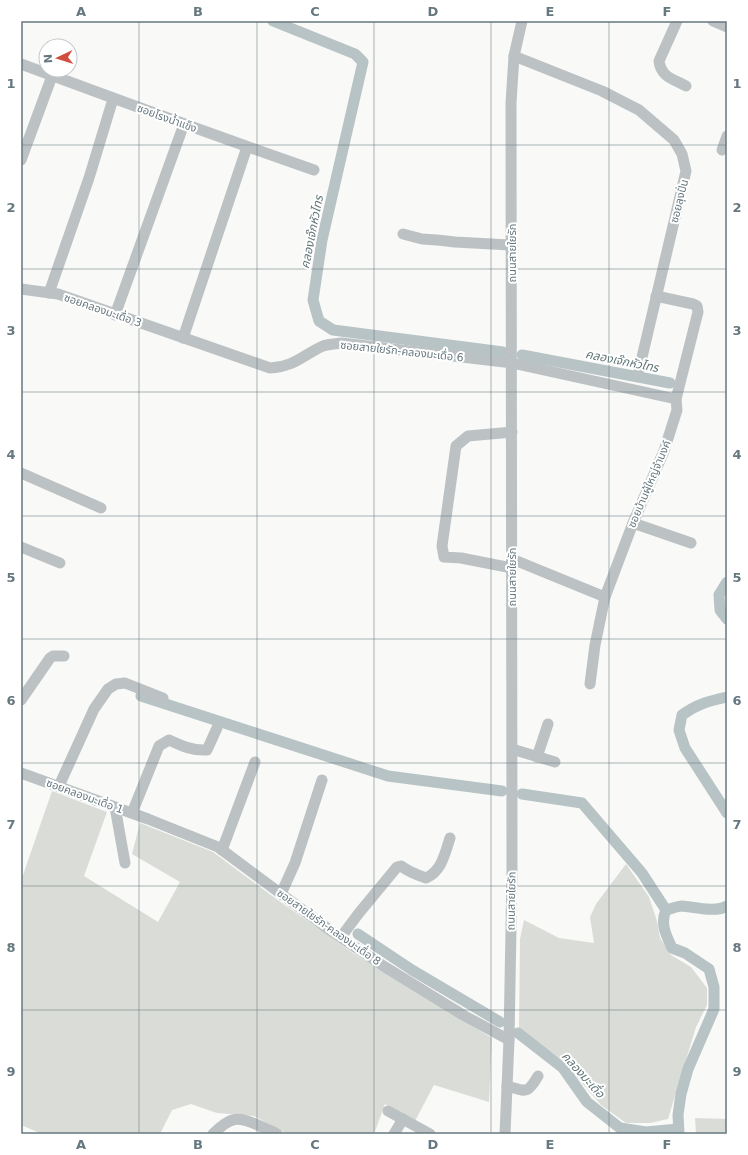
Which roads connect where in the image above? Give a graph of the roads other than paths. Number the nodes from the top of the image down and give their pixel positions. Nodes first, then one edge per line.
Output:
1 (522, 21) edge
2 (677, 21) edge
3 (713, 21) edge
4 (727, 27) edge
5 (514, 56) junction
6 (21, 64) edge
7 (38, 71) edge
8 (51, 78) edge
9 (57, 78) edge
10 (686, 86) dead end
11 (113, 99) junction
12 (184, 124) junction
13 (727, 136) edge
14 (247, 147) junction
15 (722, 150) dead end
16 (21, 160) edge
17 (314, 170) dead end
18 (403, 234) dead end
19 (512, 245) junction
20 (21, 289) edge
21 (49, 293) junction
22 (656, 296) junction
23 (115, 315) junction
24 (183, 338) junction
25 (512, 363) junction
26 (639, 370) dead end
27 (676, 399) junction
28 (512, 432) junction
29 (21, 473) edge
30 (101, 508) dead end
31 (633, 523) junction
32 (690, 543) dead end
33 (21, 547) edge
34 (60, 563) dead end
35 (512, 564) junction
36 (605, 597) junction
37 (64, 656) dead end
38 (590, 684) dead end
39 (162, 698) dead end
40 (21, 700) edge
41 (548, 724) dead end
42 (217, 728) dead end
43 (512, 749) junction
44 (537, 757) junction
45 (255, 762) dead end
46 (555, 762) dead end
47 (22, 776) edge
48 (322, 780) dead end
49 (59, 786) junction
50 (115, 807) junction
51 (132, 813) junction
52 (148, 819) joint
53 (450, 838) dead end
54 (222, 850) junction
55 (125, 863) dead end
56 (281, 894) junction
57 (341, 937) junction
58 (509, 1040) junction
59 (538, 1076) dead end
60 (507, 1086) junction
61 (388, 1111) dead end
62 (403, 1119) junction
63 (263, 1128) junction
64 (213, 1134) edge
65 (253, 1134) edge
66 (277, 1134) edge
67 (394, 1134) edge
68 (430, 1134) edge
69 (505, 1134) edge

1 - 5 street, ถนนสายใยรัก
2 - 10 street
3 - 4 street
5 - 19 street, ถนนสายใยรัก
5 - 22 street, ซอยลุงปั่น
6 - 7 street, ซอยโรงน้ำแข็ง
8 - 16 street
9 - 11 street, ซอยโรงน้ำแข็ง
11 - 12 street, ซอยโรงน้ำแข็ง
11 - 21 street
12 - 14 street, ซอยโรงน้ำแข็ง
12 - 23 street
13 - 15 street
14 - 17 street, ซอยโรงน้ำแข็ง
14 - 24 street
18 - 19 street
19 - 25 street, ถนนสายใยรัก
20 - 21 street, ซอยคลองมะเดื่อ 3
21 - 23 street, ซอยคลองมะเดื่อ 3
22 - 26 street, ซอยลุงปั่น
22 - 27 street, ซอยบ้านผู้ใหญ่จำนงค์
23 - 24 street, ซอยคลองมะเดื่อ 3
24 - 25 street, ซอยสายใยรัก-คลองมะเดื่อ 6
25 - 27 street
25 - 28 street, ถนนสายใยรัก
27 - 31 street, ซอยบ้านผู้ใหญ่จำนงค์
28 - 35 street, ถนนสายใยรัก
28 - 35 street
29 - 30 street
31 - 32 street
31 - 36 street, ซอยบ้านผู้ใหญ่จำนงค์
33 - 34 street
35 - 36 street
35 - 43 street, ถนนสายใยรัก
36 - 38 street, ซอยบ้านผู้ใหญ่จำนงค์
37 - 40 street
39 - 49 street
41 - 44 street
42 - 51 street
43 - 44 street
43 - 58 street, ถนนสายใยรัก
44 - 46 street
45 - 54 street
47 - 49 street, ซอยคลองมะเดื่อ 1
48 - 56 street
49 - 50 street, ซอยคลองมะเดื่อ 1
50 - 51 street, ซอยคลองมะเดื่อ 1
50 - 55 street
51 - 52 street, ซอยคลองมะเดื่อ 1
52 - 54 street, ซอยสายใยรัก-คลองมะเดื่อ 8
53 - 57 street
54 - 56 street, ซอยสายใยรัก-คลองมะเดื่อ 8
56 - 57 street, ซอยสายใยรัก-คลองมะเดื่อ 8
57 - 58 street, ซอยสายใยรัก-คลองมะเดื่อ 8
58 - 60 street, ถนนสายใยรัก
59 - 60 street
60 - 69 street, ถนนสายใยรัก
61 - 62 street
62 - 67 street
62 - 68 street
63 - 64 street
63 - 65 street
63 - 66 street

